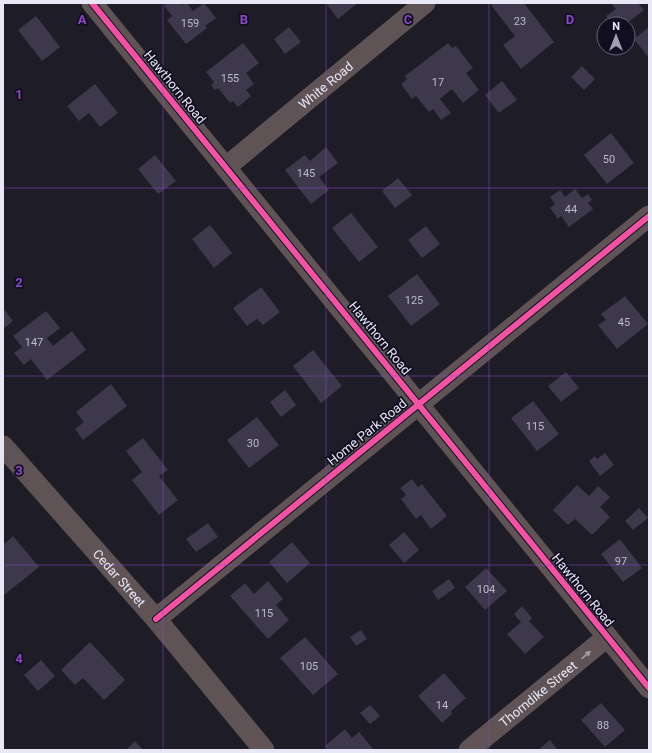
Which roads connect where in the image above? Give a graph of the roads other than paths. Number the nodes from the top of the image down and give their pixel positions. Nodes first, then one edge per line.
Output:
1 (92, 3) edge
2 (425, 3) edge
3 (226, 167) junction
4 (649, 216) edge
5 (419, 404) junction
6 (3, 446) edge
7 (156, 619) junction
8 (607, 637) junction
9 (649, 688) edge
10 (264, 750) edge
11 (469, 750) edge

1 - 3 street, Hawthorn Road
2 - 3 street, White Road
3 - 5 street, Hawthorn Road
4 - 5 street, Home Park Road
5 - 7 street, Home Park Road
5 - 8 street, Hawthorn Road
6 - 7 street, Cedar Street
7 - 10 street, Cedar Street
8 - 9 street, Hawthorn Road
11 -> 8 street, Thorndike Street

